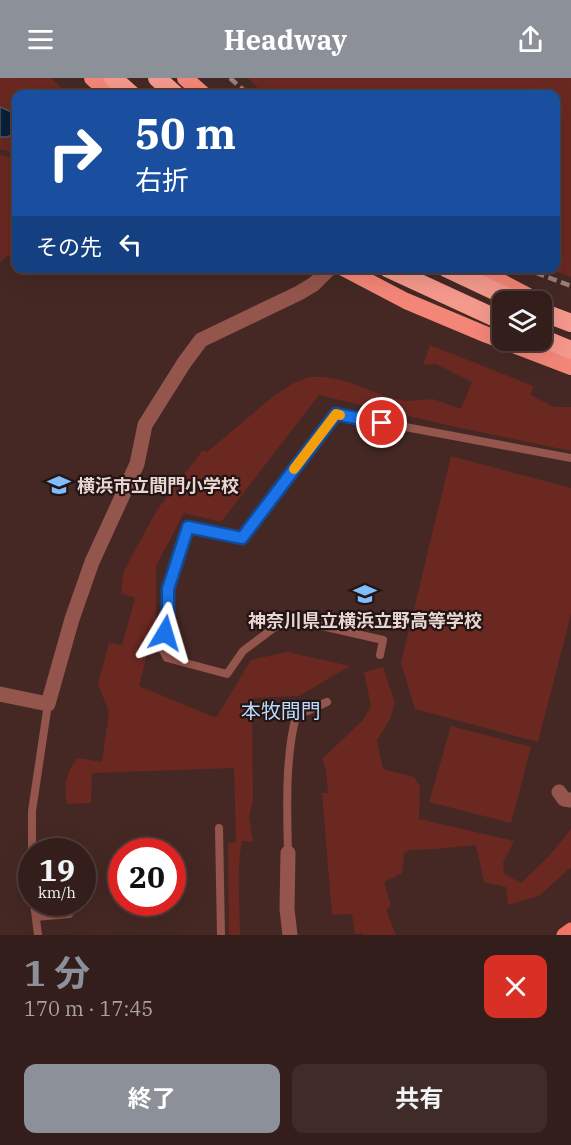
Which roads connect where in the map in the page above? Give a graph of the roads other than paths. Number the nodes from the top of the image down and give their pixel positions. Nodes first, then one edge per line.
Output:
1 (92, 78) edge
2 (113, 78) edge
3 (120, 78) edge
4 (152, 78) edge
5 (157, 78) edge
6 (185, 78) edge
7 (106, 90) edge
8 (126, 90) edge
9 (134, 90) edge
10 (165, 90) edge
11 (170, 90) edge
12 (198, 90) edge
13 (325, 273) edge
14 (353, 273) edge
15 (398, 273) edge
16 (406, 273) edge
17 (448, 273) edge
18 (457, 273) edge
19 (485, 273) edge
20 (495, 291) edge
21 (520, 291) edge
22 (492, 294) edge
23 (552, 308) edge
24 (492, 314) edge
25 (492, 315) edge
26 (552, 317) edge
27 (571, 317) edge
28 (571, 325) edge
29 (552, 337) edge
30 (552, 342) edge
31 (571, 345) edge
32 (571, 350) edge
33 (571, 367) edge
34 (571, 458) edge
35 (380, 655) dead end
36 (0, 694) edge
37 (327, 702) dead end
38 (48, 704) junction
39 (219, 828) dead end
40 (32, 838) edge
41 (288, 853) joint
42 (52, 916) edge
43 (36, 918) joint
44 (571, 930) edge
45 (38, 935) edge
46 (221, 935) edge
47 (290, 935) edge
48 (564, 935) edge

1 - 7 highway
2 - 8 highway
3 - 9 highway
4 - 10 highway
5 - 11 highway
6 - 12 highway
13 - 38 street
14 - 33 highway
15 - 25 highway
16 - 24 highway
17 - 22 highway
18 - 20 highway
19 - 21 highway
23 - 27 highway
26 - 28 highway
29 - 31 highway
30 - 32 highway
34 - 35 lane
36 - 38 street
37 - 41 lane
38 - 40 lane
39 - 46 lane
41 - 47 street
42 - 43 lane
43 - 45 lane
44 - 48 main road

